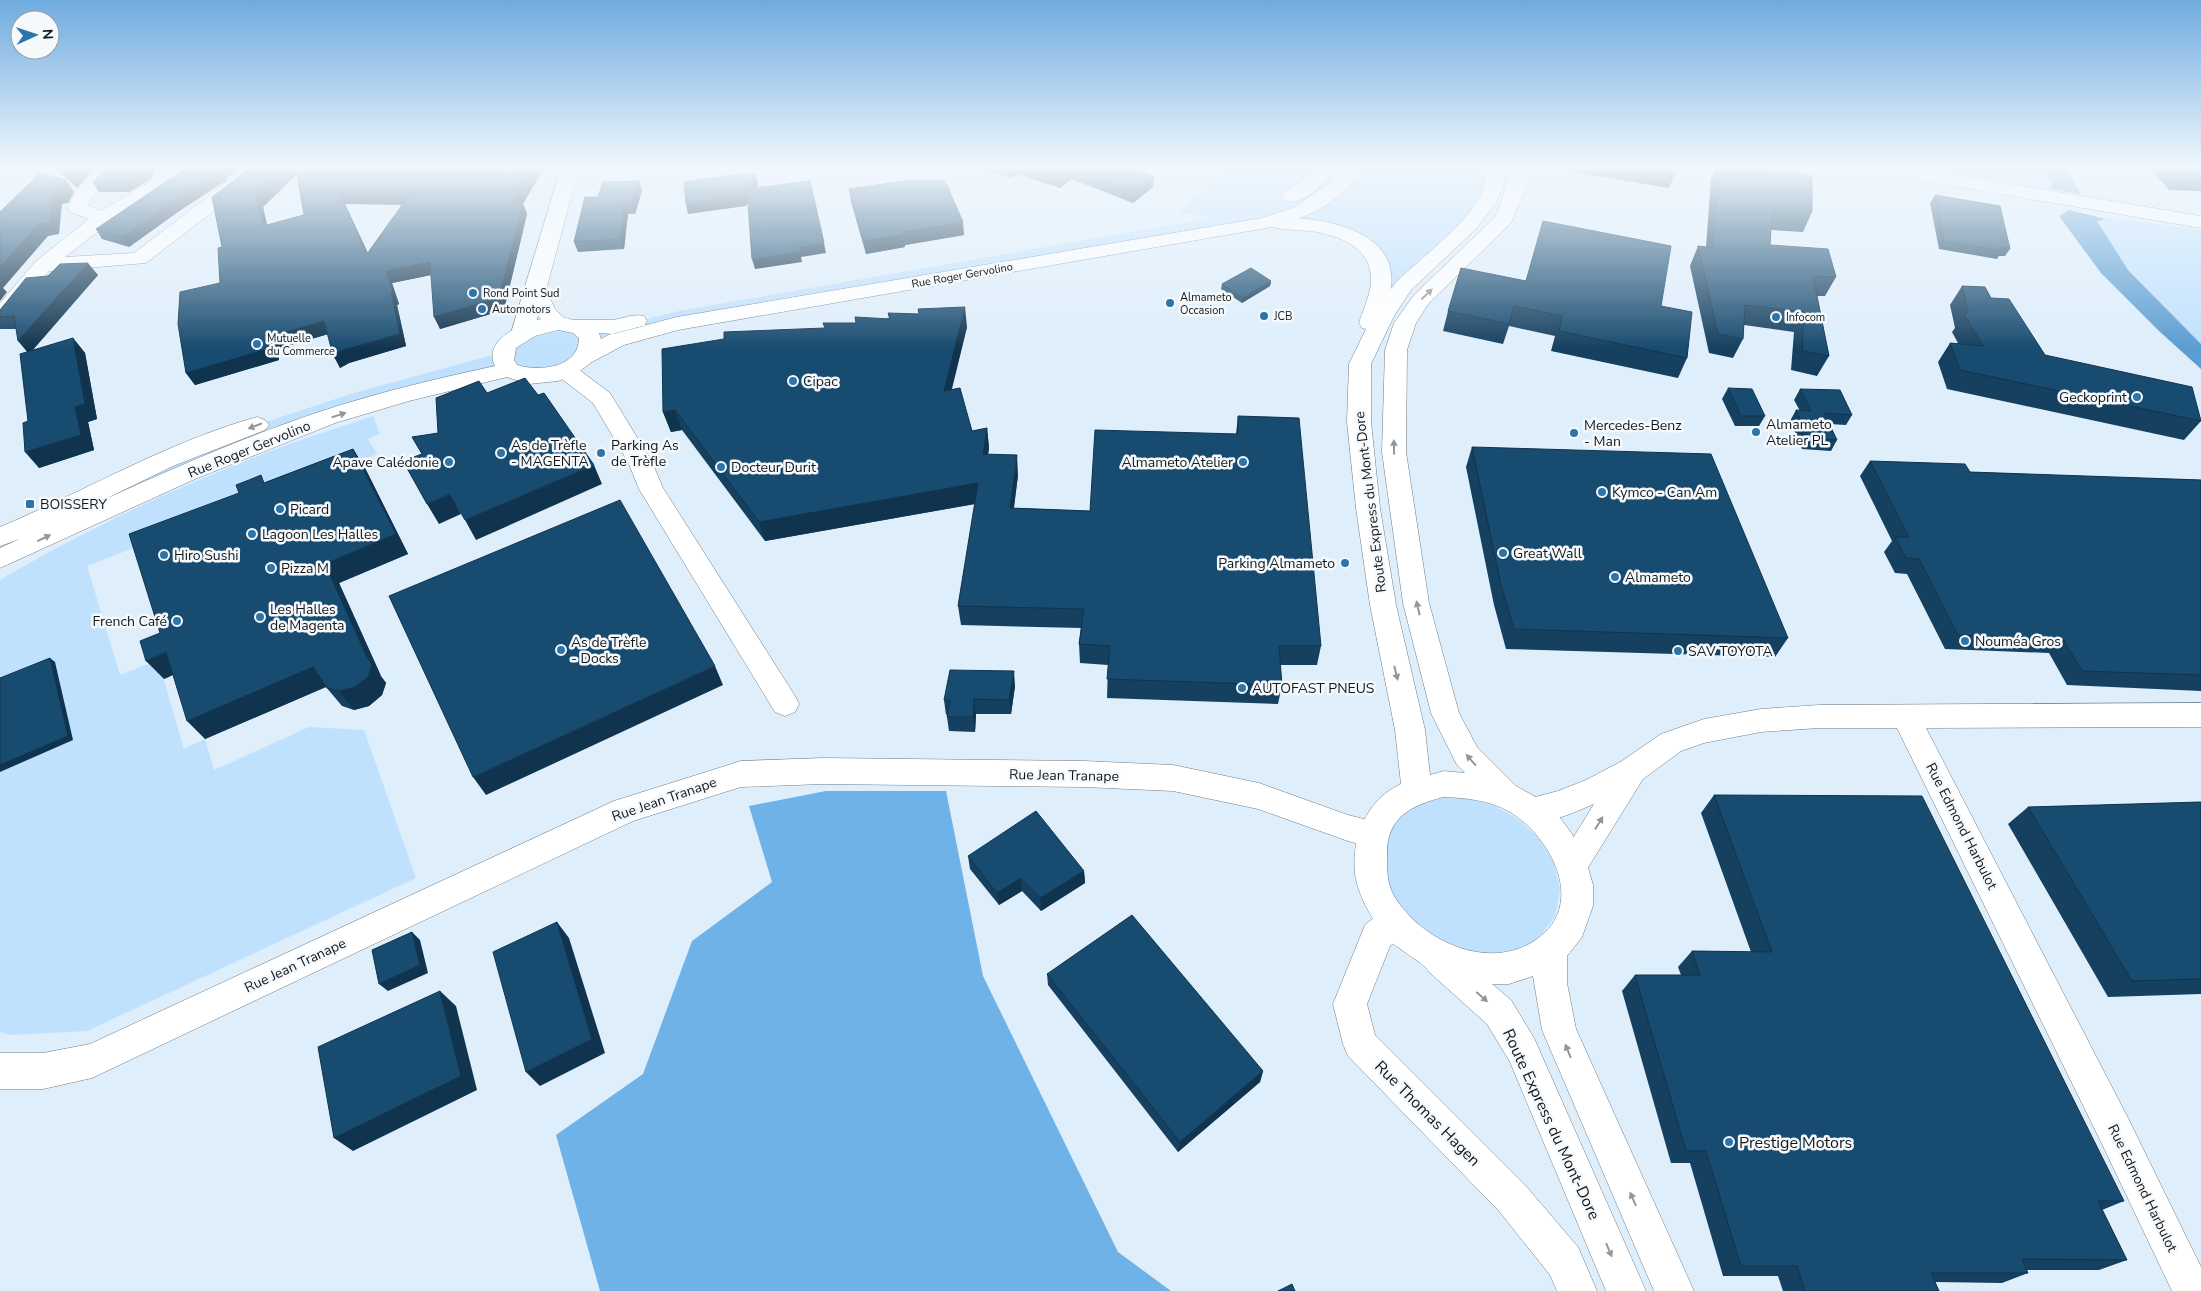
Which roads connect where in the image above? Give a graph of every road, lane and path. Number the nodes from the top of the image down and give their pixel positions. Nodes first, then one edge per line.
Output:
1 (90, 228) edge
2 (179, 228) edge
3 (553, 228) edge
4 (1151, 228) edge
5 (1235, 228) edge
6 (1328, 228) edge
7 (1465, 228) edge
8 (1494, 228) edge
9 (43, 265) junction
10 (536, 290) junction
11 (0, 317) edge
12 (567, 324) junction
13 (522, 333) junction
14 (587, 356) junction
15 (506, 361) junction
16 (1360, 364) junction
17 (566, 371) junction
18 (0, 538) edge
19 (0, 559) edge
20 (785, 704) dead end
21 (2201, 715) edge
22 (1906, 716) junction
23 (1633, 770) junction
24 (1417, 791) junction
25 (1518, 802) junction
26 (1373, 834) junction
27 (1573, 864) junction
28 (1394, 922) junction
29 (1551, 951) junction
30 (1432, 954) junction
31 (0, 1071) edge
32 (1577, 1291) edge
33 (1626, 1291) edge
34 (1674, 1291) edge
35 (2192, 1291) edge

1 - 9 main road
2 - 9 main road
3 - 10 main road
4 - 12 main road, Rue Roger Gervolino
5 - 14 main road, Rue Roger Gervolino
6 - 16 main road
7 - 16 main road, Route Express du Mont-Dore
25 -> 8 main road
9 - 11 main road
10 - 12 main road
10 - 13 main road
12 - 13 main road
12 - 14 main road
13 - 15 main road
14 - 17 main road
15 - 17 main road
15 -> 18 main road, Rue Roger Gervolino
19 -> 15 main road, Rue Roger Gervolino
16 -> 24 main road, Route Express du Mont-Dore
17 - 20 main road
21 - 22 main road
22 - 23 main road
22 - 35 main road, Rue Edmond Harbulot
23 - 25 main road
27 -> 23 main road
24 - 25 main road
24 - 26 main road
25 - 27 main road
26 - 28 main road
26 - 31 main road, Rue Jean Tranape
27 - 29 main road
28 - 30 main road
28 - 32 main road, Rue Thomas Hagen
29 - 30 main road
34 -> 29 main road
30 -> 33 main road, Route Express du Mont-Dore

